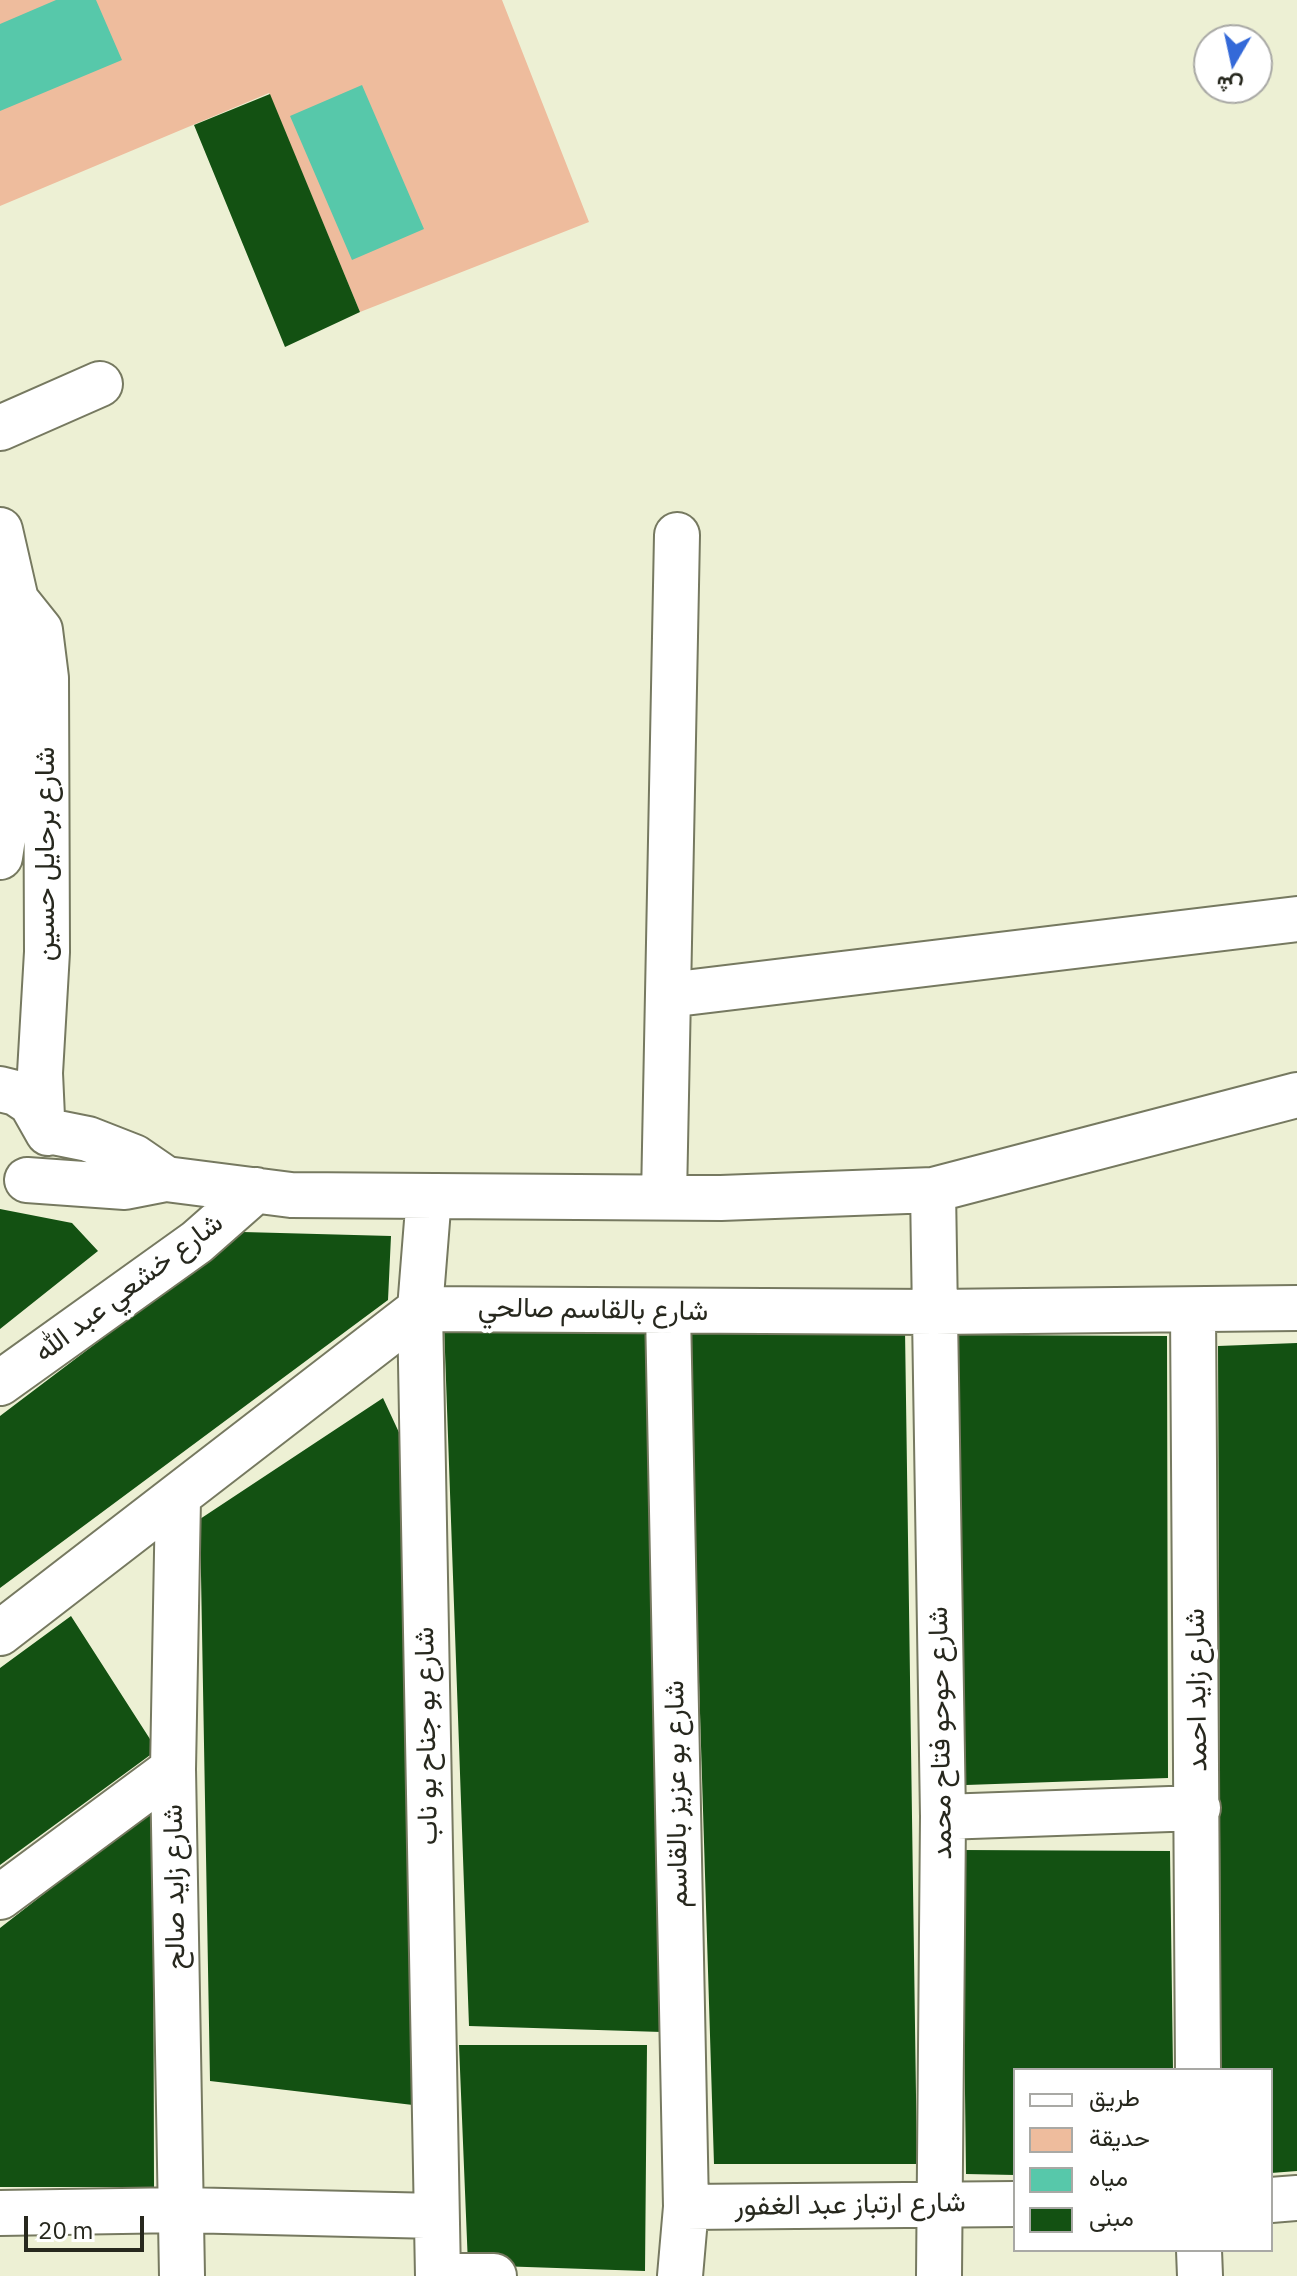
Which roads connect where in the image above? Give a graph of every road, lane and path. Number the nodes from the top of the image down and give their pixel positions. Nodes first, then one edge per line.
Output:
1 (100, 384) dead end
2 (0, 428) edge
3 (0, 530) edge
4 (677, 535) dead end
5 (16, 600) junction
6 (0, 857) edge
7 (1297, 919) edge
8 (668, 995) junction
9 (0, 1089) edge
10 (1297, 1095) edge
11 (45, 1124) junction
12 (166, 1179) junction
13 (13, 1184) edge
14 (256, 1190) junction
15 (933, 1190) junction
16 (429, 1196) junction
17 (664, 1197) junction
18 (1297, 1308) edge
19 (420, 1309) junction
20 (1193, 1310) junction
21 (668, 1312) junction
22 (935, 1312) junction
23 (0, 1383) edge
24 (178, 1499) junction
25 (0, 1633) edge
26 (173, 1769) junction
27 (1198, 1808) junction
28 (943, 1817) junction
29 (0, 1897) edge
30 (1198, 2068) edge
31 (1297, 2198) edge
32 (1273, 2200) edge
33 (939, 2204) junction
34 (1013, 2204) edge
35 (686, 2207) junction
36 (182, 2210) junction
37 (0, 2213) edge
38 (436, 2216) junction
39 (1199, 2252) edge
40 (182, 2276) edge
41 (438, 2276) edge
42 (494, 2276) edge
43 (680, 2276) edge
44 (939, 2276) edge
45 (1200, 2276) edge

1 - 2 street
3 - 5 street, شارع برحايل حسين
4 - 8 street
5 - 6 street, شارع برحايل حسين
5 - 11 street, شارع برحايل حسين
7 - 8 street
8 - 17 street
9 - 11 street
10 - 15 street
11 - 12 street
11 - 13 street
12 - 13 street
12 - 14 street
14 - 16 street
14 - 23 street, شارع خشعي عبد الله
15 - 17 street
15 - 22 street, شارع حوحو فتاح محمد
16 - 17 street
16 - 19 street, شارع بو جناح بو ناب
18 - 20 street, شارع بالقاسم صالحي
19 - 21 street, شارع بالقاسم صالحي
19 - 24 street
19 - 38 street, شارع بو جناح بو ناب
20 - 22 street, شارع بالقاسم صالحي
20 - 27 street, شارع زايد احمد
21 - 22 street, شارع بالقاسم صالحي
21 - 35 street, شارع بو عزيز بالقاسم
22 - 28 street, شارع حوحو فتاح محمد
24 - 25 street
24 - 26 street, شارع زايد صالح
26 - 29 street
26 - 36 street, شارع زايد صالح
27 - 28 street
27 - 30 street, شارع زايد احمد
28 - 33 street, شارع حوحو فتاح محمد
31 - 32 street
33 - 34 street, شارع ارتباز عبد الغفور
33 - 35 street, شارع ارتباز عبد الغفور
33 - 44 street, شارع حوحو فتاح محمد
35 - 43 street, شارع بو عزيز بالقاسم
36 - 37 street
36 - 38 street
36 - 40 street, شارع زايد صالح
38 - 41 street, شارع بو جناح بو ناب
39 - 45 street
41 - 42 street

